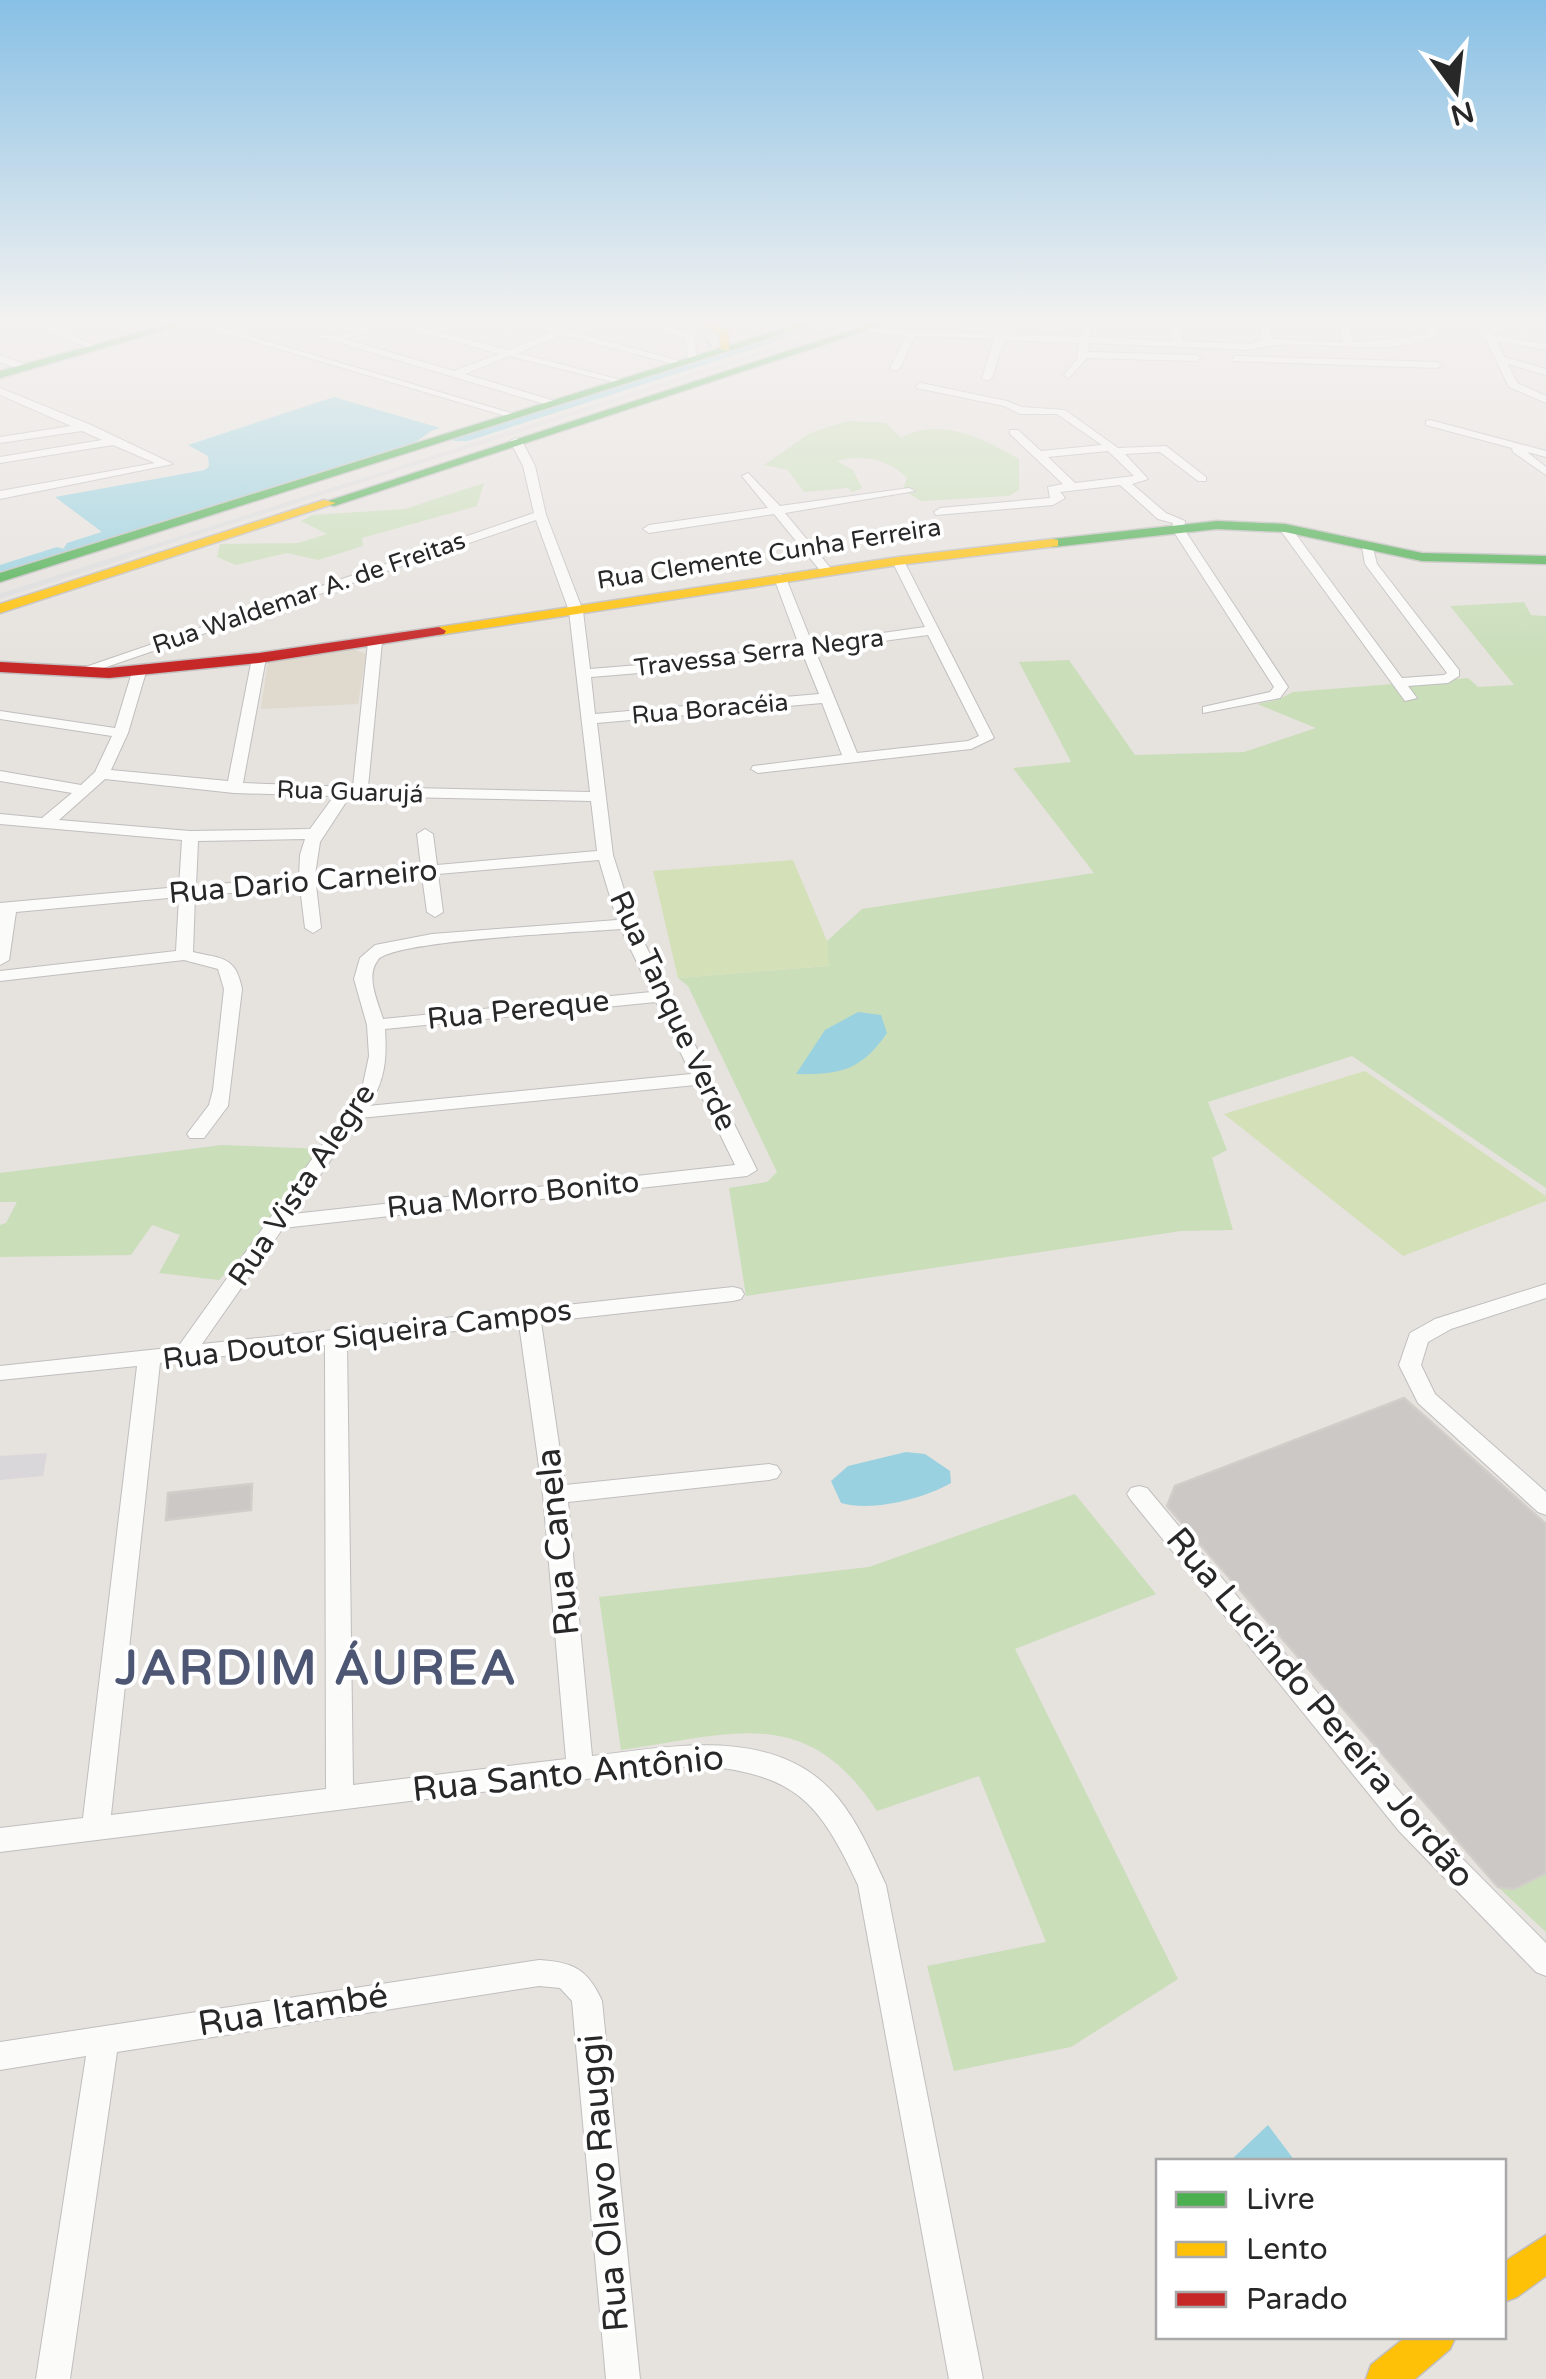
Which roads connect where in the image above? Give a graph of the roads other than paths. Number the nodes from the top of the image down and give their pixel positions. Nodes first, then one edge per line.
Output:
1 (33, 435) edge
2 (106, 435) edge
3 (447, 435) edge
4 (535, 435) edge
5 (1017, 435) edge
6 (1091, 435) edge
7 (1472, 435) edge
8 (0, 440) edge
9 (117, 440) junction
10 (516, 441) junction
11 (1511, 446) junction
12 (1111, 450) junction
13 (1546, 454) edge
14 (1038, 455) junction
15 (0, 460) edge
16 (1546, 472) edge
17 (748, 476) dead end
18 (1202, 479) dead end
19 (1123, 482) junction
20 (1072, 486) junction
21 (909, 491) dead end
22 (0, 495) edge
23 (780, 510) junction
24 (940, 512) dead end
25 (540, 515) junction
26 (1170, 522) junction
27 (1284, 528) junction
28 (649, 529) dead end
29 (1368, 547) junction
30 (1546, 560) edge
31 (898, 561) junction
32 (827, 571) junction
33 (0, 578) edge
34 (780, 578) junction
35 (0, 609) edge
36 (576, 611) junction
37 (932, 630) junction
38 (375, 642) junction
39 (807, 646) junction
40 (259, 658) junction
41 (0, 668) edge
42 (78, 672) junction
43 (139, 672) junction
44 (586, 673) junction
45 (1400, 682) junction
46 (827, 698) junction
47 (1410, 698) dead end
48 (1208, 710) dead end
49 (0, 715) edge
50 (592, 719) junction
51 (122, 733) junction
52 (850, 758) junction
53 (758, 768) dead end
54 (102, 774) junction
55 (0, 776) edge
56 (234, 788) junction
57 (84, 790) junction
58 (352, 792) junction
59 (598, 797) junction
60 (4, 821) edge
61 (46, 823) junction
62 (311, 834) junction
63 (426, 834) dead end
64 (190, 836) junction
65 (605, 855) junction
66 (432, 870) junction
67 (308, 881) junction
68 (187, 892) junction
69 (4, 908) edge
70 (435, 912) dead end
71 (627, 924) junction
72 (313, 928) dead end
73 (184, 955) junction
74 (0, 960) edge
75 (0, 976) edge
76 (660, 996) junction
77 (376, 1025) junction
78 (700, 1078) junction
79 (357, 1113) junction
80 (197, 1134) dead end
81 (747, 1170) joint
82 (280, 1222) junction
83 (1546, 1292) edge
84 (733, 1294) dead end
85 (529, 1316) junction
86 (336, 1338) junction
87 (183, 1355) junction
88 (149, 1360) junction
89 (0, 1373) edge
90 (769, 1472) dead end
91 (1139, 1494) dead end
92 (555, 1495) junction
93 (1546, 1506) edge
94 (580, 1768) junction
95 (340, 1798) junction
96 (96, 1827) junction
97 (0, 1840) edge
98 (1546, 1963) edge
99 (583, 1988) joint
100 (104, 2038) junction
101 (0, 2056) edge
102 (1546, 2253) edge
103 (1506, 2283) edge
104 (1434, 2339) edge
105 (53, 2379) edge
106 (622, 2379) edge
107 (966, 2379) edge
108 (1385, 2379) edge

1 - 8 street
2 - 9 street
3 - 33 street
4 - 10 street
5 - 14 street
6 - 12 street
7 - 11 street
9 - 15 street
9 - 22 street
10 - 25 street, Rua Tanque Verde
10 - 35 street
11 - 13 street
11 - 16 street
12 - 14 street
12 - 18 street
12 - 19 street
14 - 20 street
17 - 23 street
19 - 20 street
19 - 26 street
20 - 24 street
21 - 23 street
23 - 28 street
23 - 32 street
25 - 36 street, Rua Tanque Verde
25 - 42 street, Rua Waldemar A. de Freitas
26 - 27 street, Rua Clemente Cunha Ferreira
26 - 31 street, Rua Clemente Cunha Ferreira
26 - 48 street
27 - 29 street, Rua Clemente Cunha Ferreira
27 - 45 street
29 - 30 street, Rua Clemente Cunha Ferreira
29 - 45 street
31 - 32 street, Rua Clemente Cunha Ferreira
31 - 37 street
32 - 34 street, Rua Clemente Cunha Ferreira
34 - 36 street, Rua Clemente Cunha Ferreira
34 - 39 street
36 - 38 street, Rua Clemente Cunha Ferreira
36 - 44 street, Rua Tanque Verde
37 - 39 street, Travessa Serra Negra
37 - 52 street
38 - 40 street, Rua Clemente Cunha Ferreira
38 - 58 street
39 - 44 street, Travessa Serra Negra
39 - 46 street
40 - 43 street, Rua Clemente Cunha Ferreira
40 - 56 street
41 - 42 street, Rua Clemente Cunha Ferreira
42 - 43 street, Rua Clemente Cunha Ferreira
43 - 51 street
44 - 50 street, Rua Tanque Verde
45 - 47 street
46 - 50 street, Rua Boracéia
46 - 52 street
49 - 51 street
50 - 59 street, Rua Tanque Verde
51 - 54 street
52 - 53 street
54 - 56 street, Rua Guarujá
54 - 57 street
55 - 57 street
56 - 58 street, Rua Guarujá
57 - 61 street
58 - 59 street, Rua Guarujá
58 - 62 street
59 - 65 street, Rua Tanque Verde
60 - 61 street
61 - 64 street
62 - 64 street
62 - 67 street
63 - 66 street
64 - 68 street
65 - 66 street, Rua Dario Carneiro
65 - 71 street, Rua Tanque Verde
66 - 67 street, Rua Dario Carneiro
66 - 70 street
67 - 68 street, Rua Dario Carneiro
67 - 72 street
68 - 69 street, Rua Dario Carneiro
68 - 73 street
69 - 74 street
71 - 76 street, Rua Tanque Verde
71 - 77 street, Rua Vista Alegre
73 - 75 street
73 - 80 street
76 - 77 street, Rua Pereque
76 - 78 street, Rua Tanque Verde
77 - 79 street, Rua Vista Alegre
78 - 79 street
78 - 81 street, Rua Tanque Verde
79 - 82 street, Rua Vista Alegre
81 - 82 street, Rua Morro Bonito
82 - 87 street, Rua Vista Alegre
83 - 93 street
84 - 85 street, Rua Doutor Siqueira Campos
85 - 86 street, Rua Doutor Siqueira Campos
85 - 92 street, Rua Canela
86 - 87 street, Rua Doutor Siqueira Campos
86 - 95 street
87 - 88 street, Rua Doutor Siqueira Campos
88 - 89 street, Rua Doutor Siqueira Campos
88 - 96 street
90 - 92 street
91 - 98 street, Rua Lucindo Pereira Jordão
92 - 94 street, Rua Canela
94 - 95 street, Rua Santo Antônio
94 - 107 street, Rua Santo Antônio
95 - 96 street, Rua Santo Antônio
96 - 97 street, Rua Santo Antônio
99 - 100 street, Rua Itambé
99 - 106 street, Rua Olavo Rauggi
100 - 101 street, Rua Itambé
100 - 105 street
102 - 103 street
104 - 108 street

